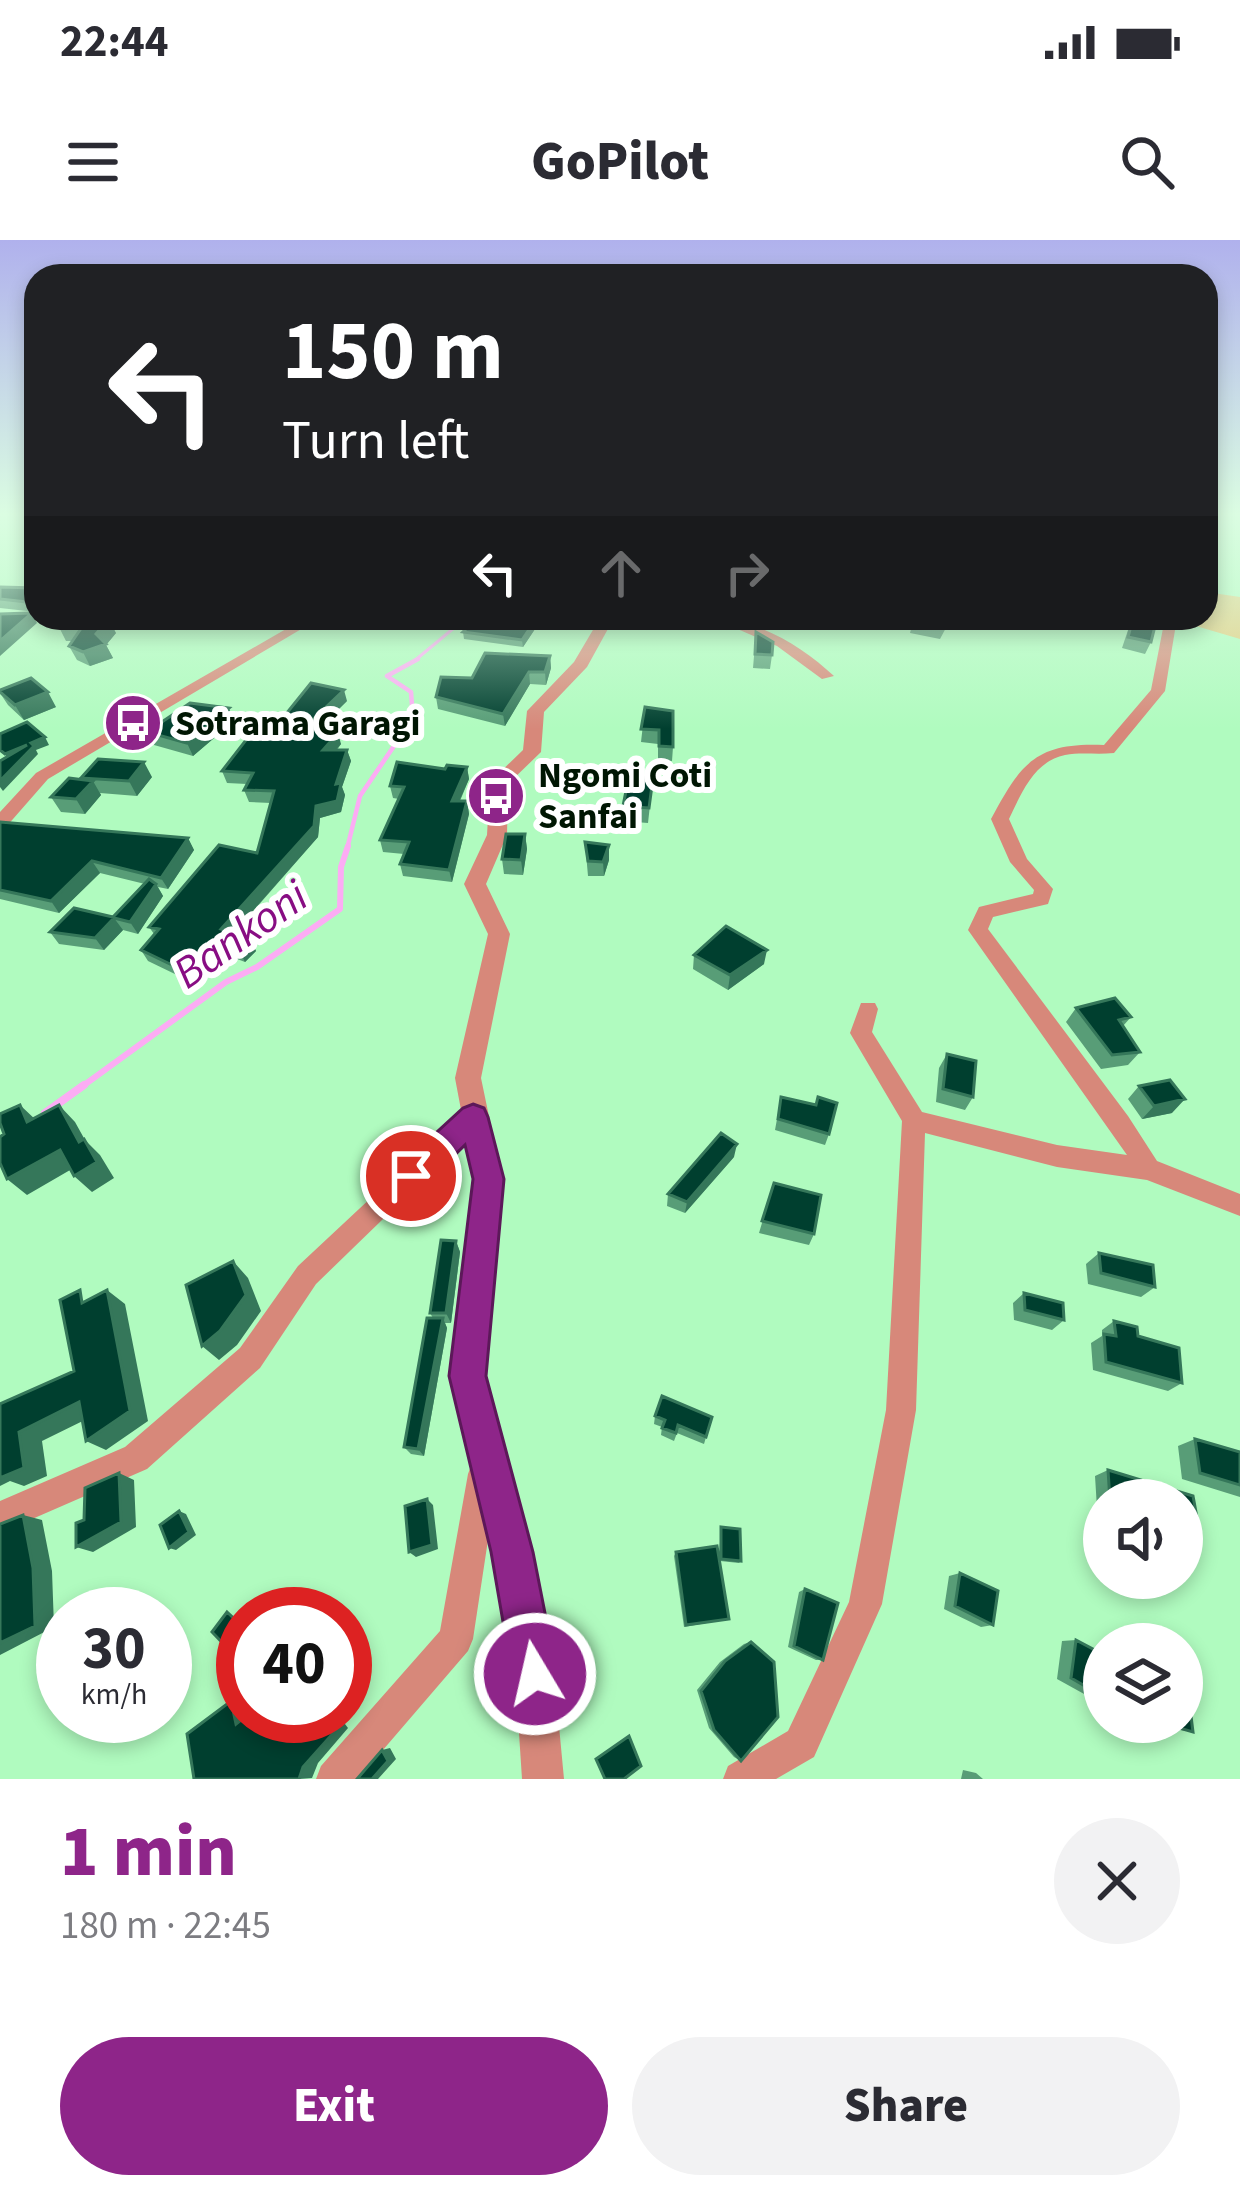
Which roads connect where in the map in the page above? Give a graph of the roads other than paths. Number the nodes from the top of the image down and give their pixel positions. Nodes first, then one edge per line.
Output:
1 (293, 630) edge
2 (600, 630) edge
3 (749, 630) edge
4 (1169, 630) edge
5 (827, 676) dead end
6 (0, 824) edge
7 (868, 1009) dead end
8 (473, 1117) junction
9 (914, 1120) junction
10 (1148, 1169) junction
11 (1238, 1205) edge
12 (486, 1459) junction
13 (0, 1516) edge
14 (334, 1779) edge
15 (543, 1779) edge
16 (741, 1779) edge

1 - 6 street
2 - 8 street
3 - 5 street
4 - 10 street
7 - 9 street
8 - 12 street
8 - 13 street
9 - 10 street
9 - 16 street
10 - 11 street
12 - 14 street
12 - 15 street

